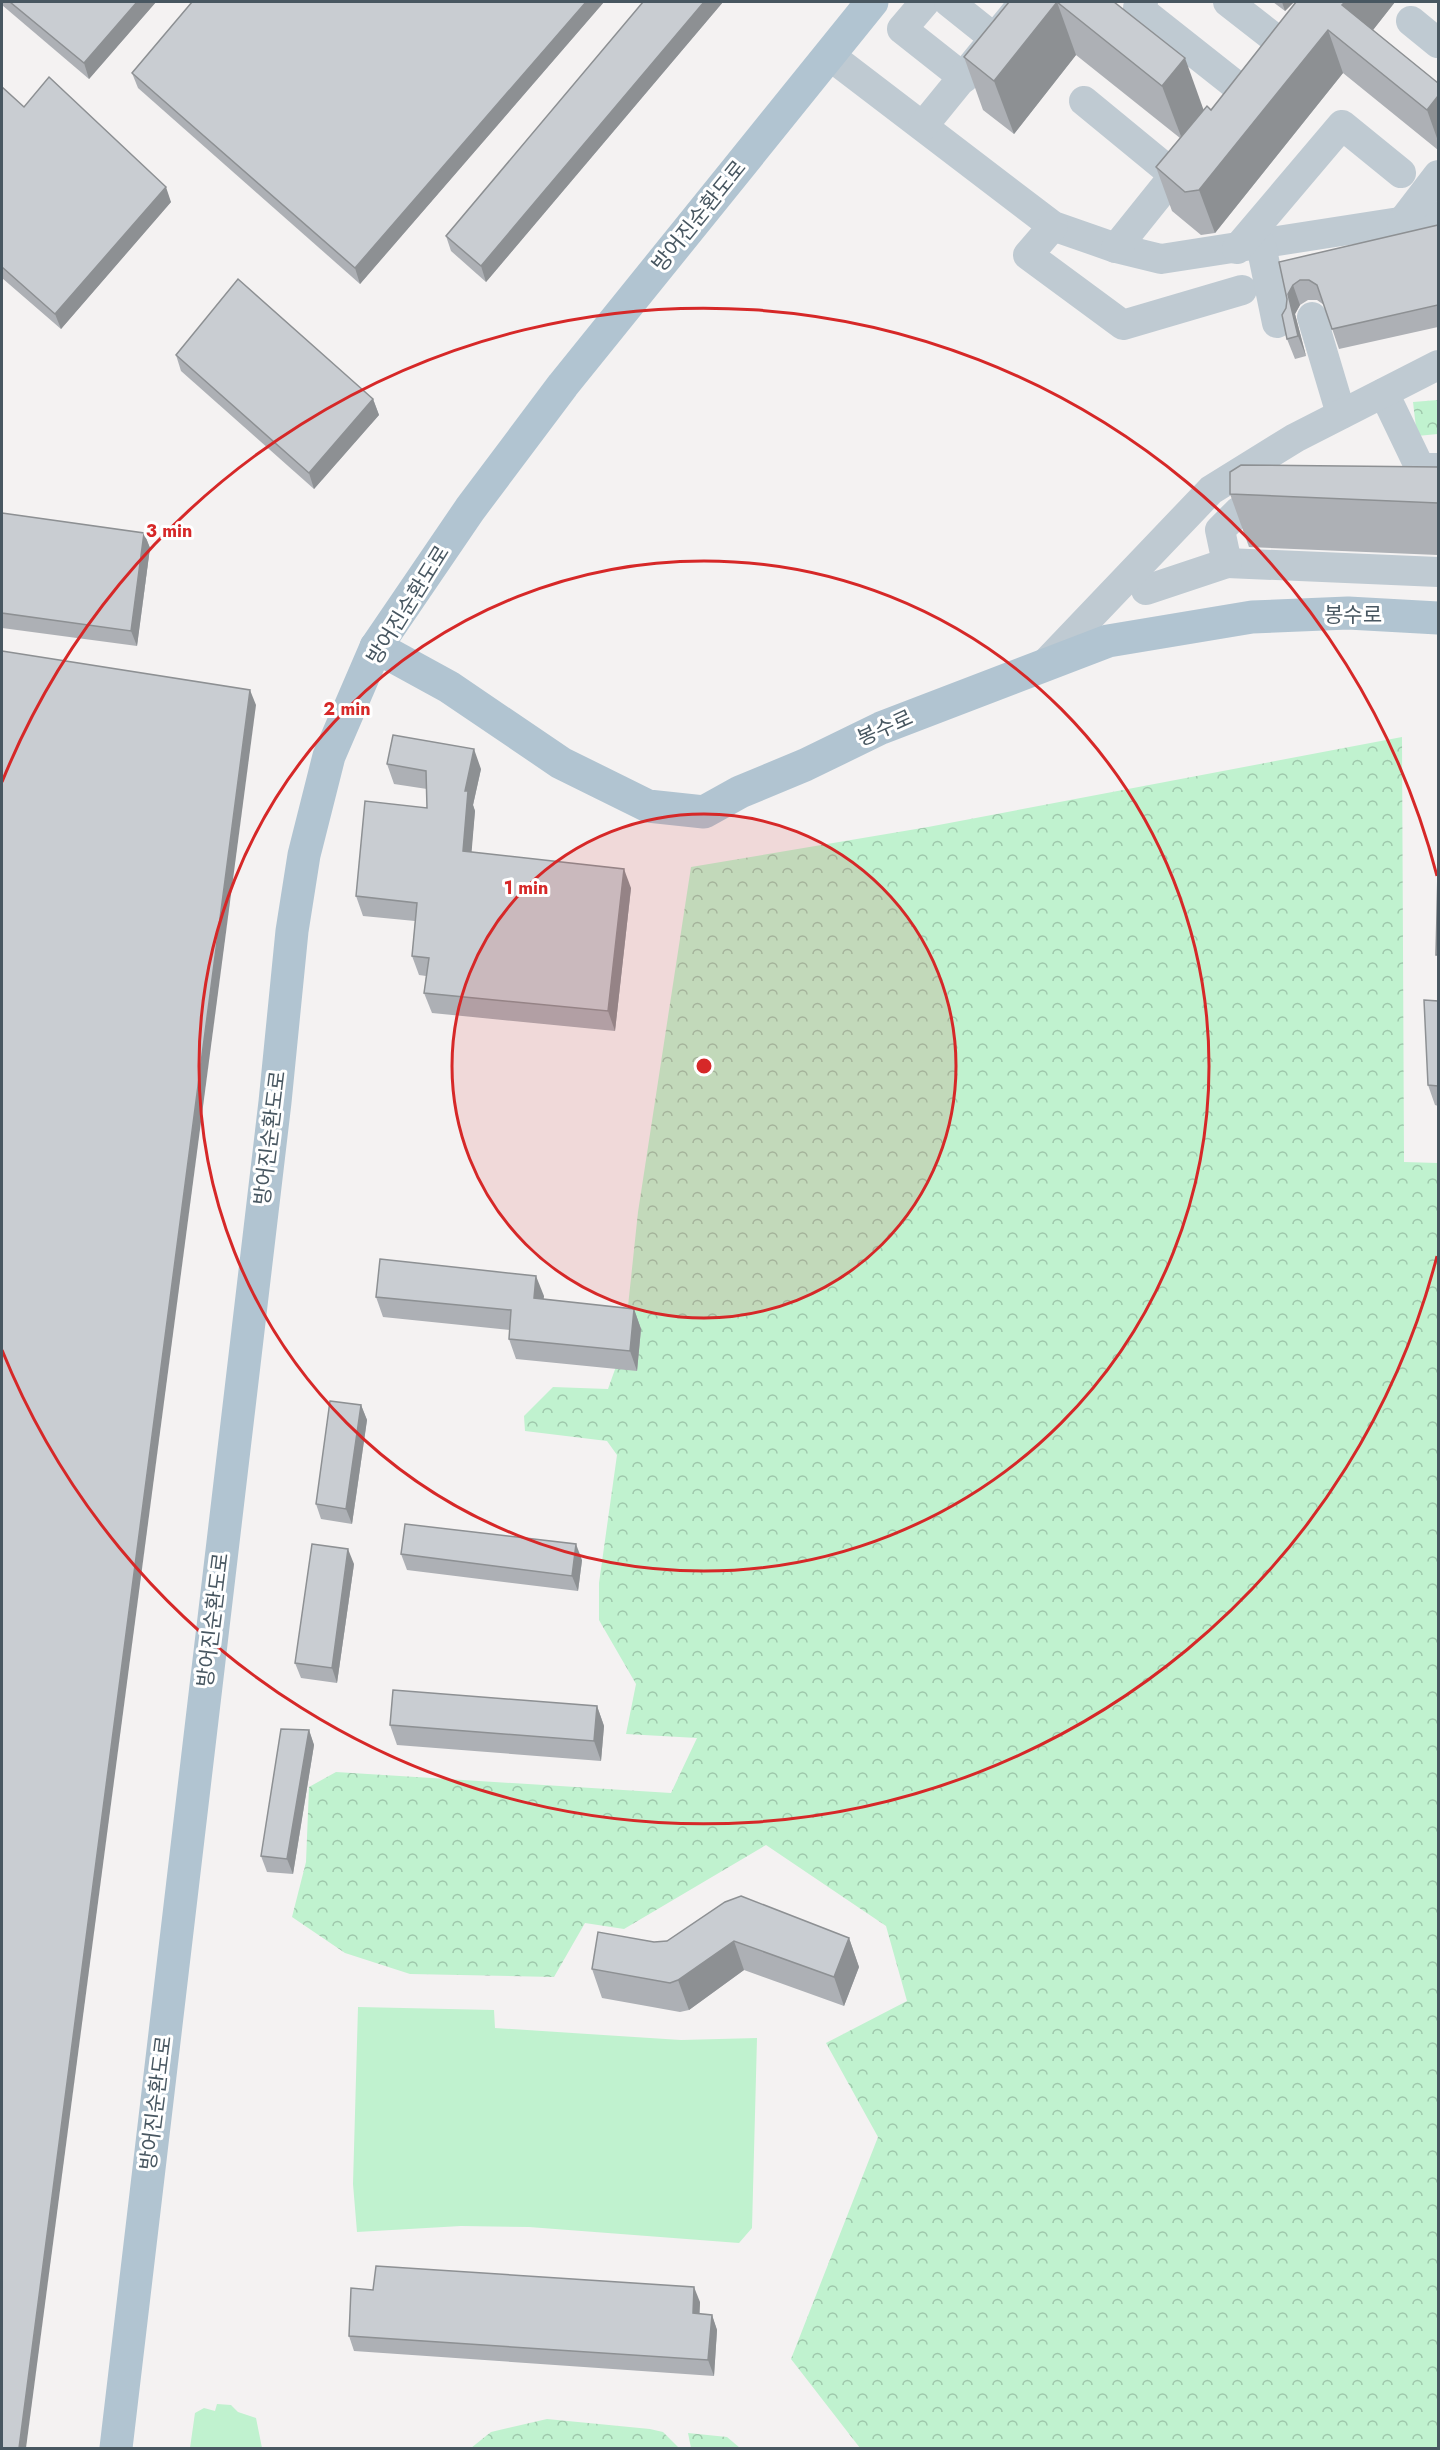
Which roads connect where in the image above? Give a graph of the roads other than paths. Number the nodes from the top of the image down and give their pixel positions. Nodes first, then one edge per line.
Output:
1 (872, 2) edge
2 (925, 2) edge
3 (949, 2) edge
4 (1024, 2) edge
5 (1143, 2) edge
6 (1228, 2) edge
7 (1301, 20) edge
8 (1411, 21) dead end
9 (994, 38) junction
10 (1438, 43) edge
11 (1282, 44) junction
12 (829, 55) junction
13 (964, 78) junction
14 (1084, 101) dead end
15 (923, 126) junction
16 (1208, 134) edge
17 (1401, 173) dead end
18 (1174, 175) junction
19 (1438, 175) edge
20 (1438, 216) edge
21 (1402, 222) junction
22 (1053, 226) junction
23 (1249, 247) junction
24 (1116, 248) junction
25 (1242, 290) dead end
26 (1312, 317) dead end
27 (1277, 323) dead end
28 (1438, 365) edge
29 (1384, 393) junction
30 (1341, 414) junction
31 (1420, 473) edge
32 (1296, 481) edge
33 (1227, 563) junction
34 (1438, 572) edge
35 (1146, 590) dead end
36 (1438, 618) edge
37 (376, 647) junction
38 (1044, 665) junction
39 (116, 2448) edge

1 - 12 main road, 방어진순환도로
2 - 13 street
3 - 9 street
4 - 9 street
5 - 11 street
6 - 11 street
7 - 11 street
8 - 10 street
9 - 13 street
12 - 15 street
12 - 37 main road, 방어진순환도로
13 - 15 street
14 - 18 street
15 - 22 street
16 - 18 street
17 - 23 street
18 - 24 street
19 - 21 street
20 - 21 street
21 - 23 street
22 - 24 street
22 - 25 street
23 - 24 street
23 - 27 street
26 - 30 street
28 - 29 street
29 - 30 street
29 - 31 street
30 - 38 street
32 - 33 street
33 - 34 street
33 - 35 street
36 - 38 main road, 봉수로
37 - 38 main road, 봉수로
37 - 39 main road, 방어진순환도로

